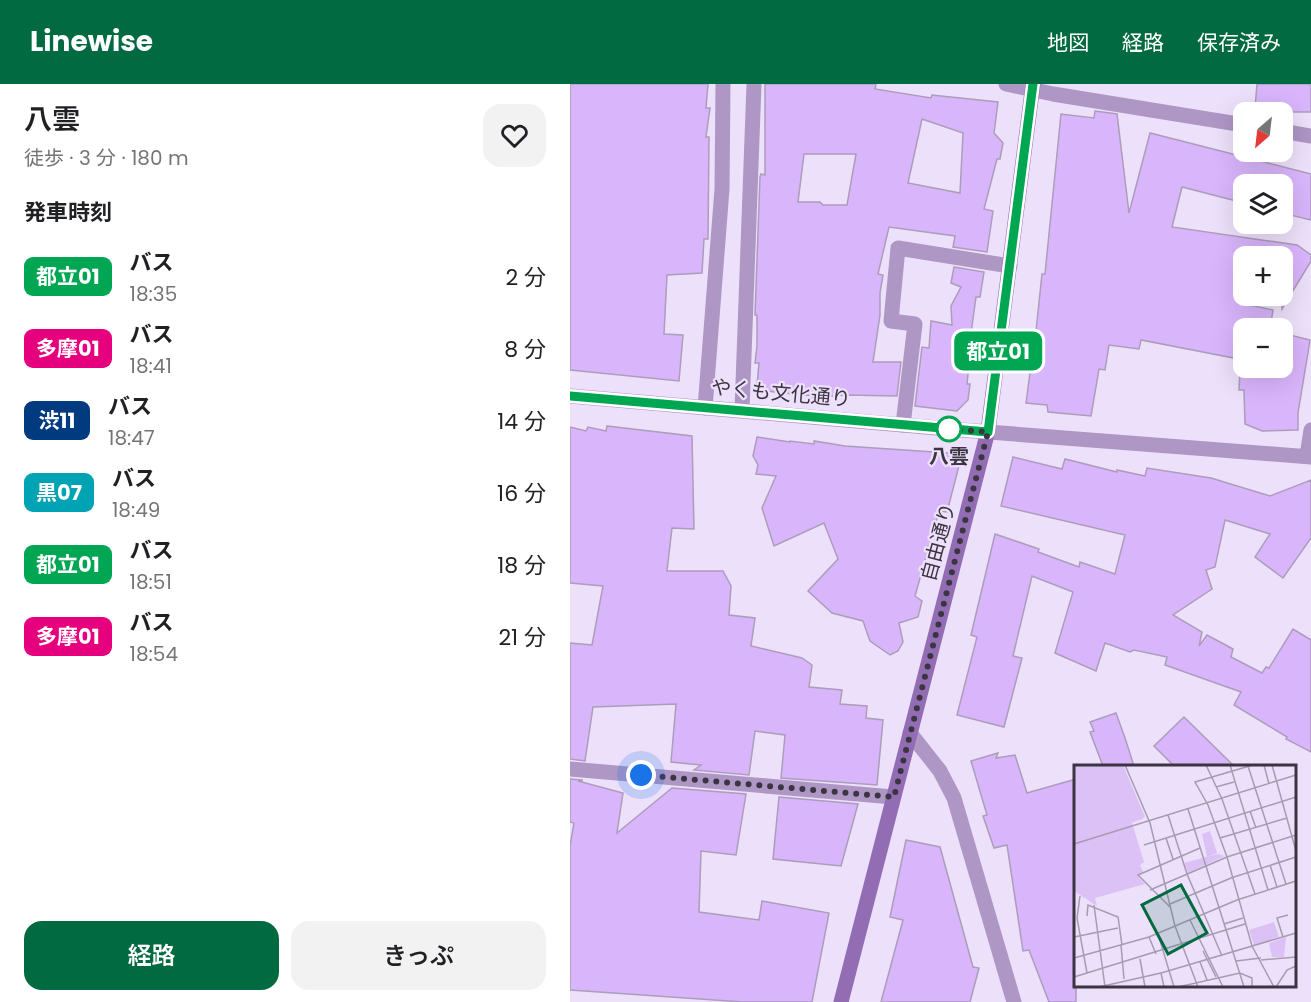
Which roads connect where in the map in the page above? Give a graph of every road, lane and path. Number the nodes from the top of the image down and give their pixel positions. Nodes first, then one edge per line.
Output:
1 (723, 84) edge
2 (754, 84) edge
3 (1006, 84) edge
4 (1033, 87) edge
5 (1233, 123) edge
6 (1293, 133) edge
7 (1311, 136) edge
8 (1010, 266) junction
9 (570, 396) edge
10 (705, 408) junction
11 (742, 410) junction
12 (903, 425) junction
13 (1311, 430) edge
14 (988, 432) junction
15 (1309, 456) edge
16 (910, 733) junction
17 (570, 769) edge
18 (894, 797) junction
19 (841, 1002) edge
20 (1014, 1002) edge

1 - 10 street
2 - 11 street
3 - 4 street
4 - 5 street
4 - 8 main road, 自由通り
6 - 7 street
8 - 12 street
8 - 14 main road, 自由通り
9 - 10 street, やくも文化通り
10 - 11 street, やくも文化通り
11 - 12 street, やくも文化通り
12 - 14 street, やくも文化通り
13 - 15 street
14 - 15 street, やくも文化通り
14 - 16 main road, 自由通り
16 - 18 main road, 自由通り
16 - 20 street
17 - 18 street
18 - 19 main road, 自由通り

